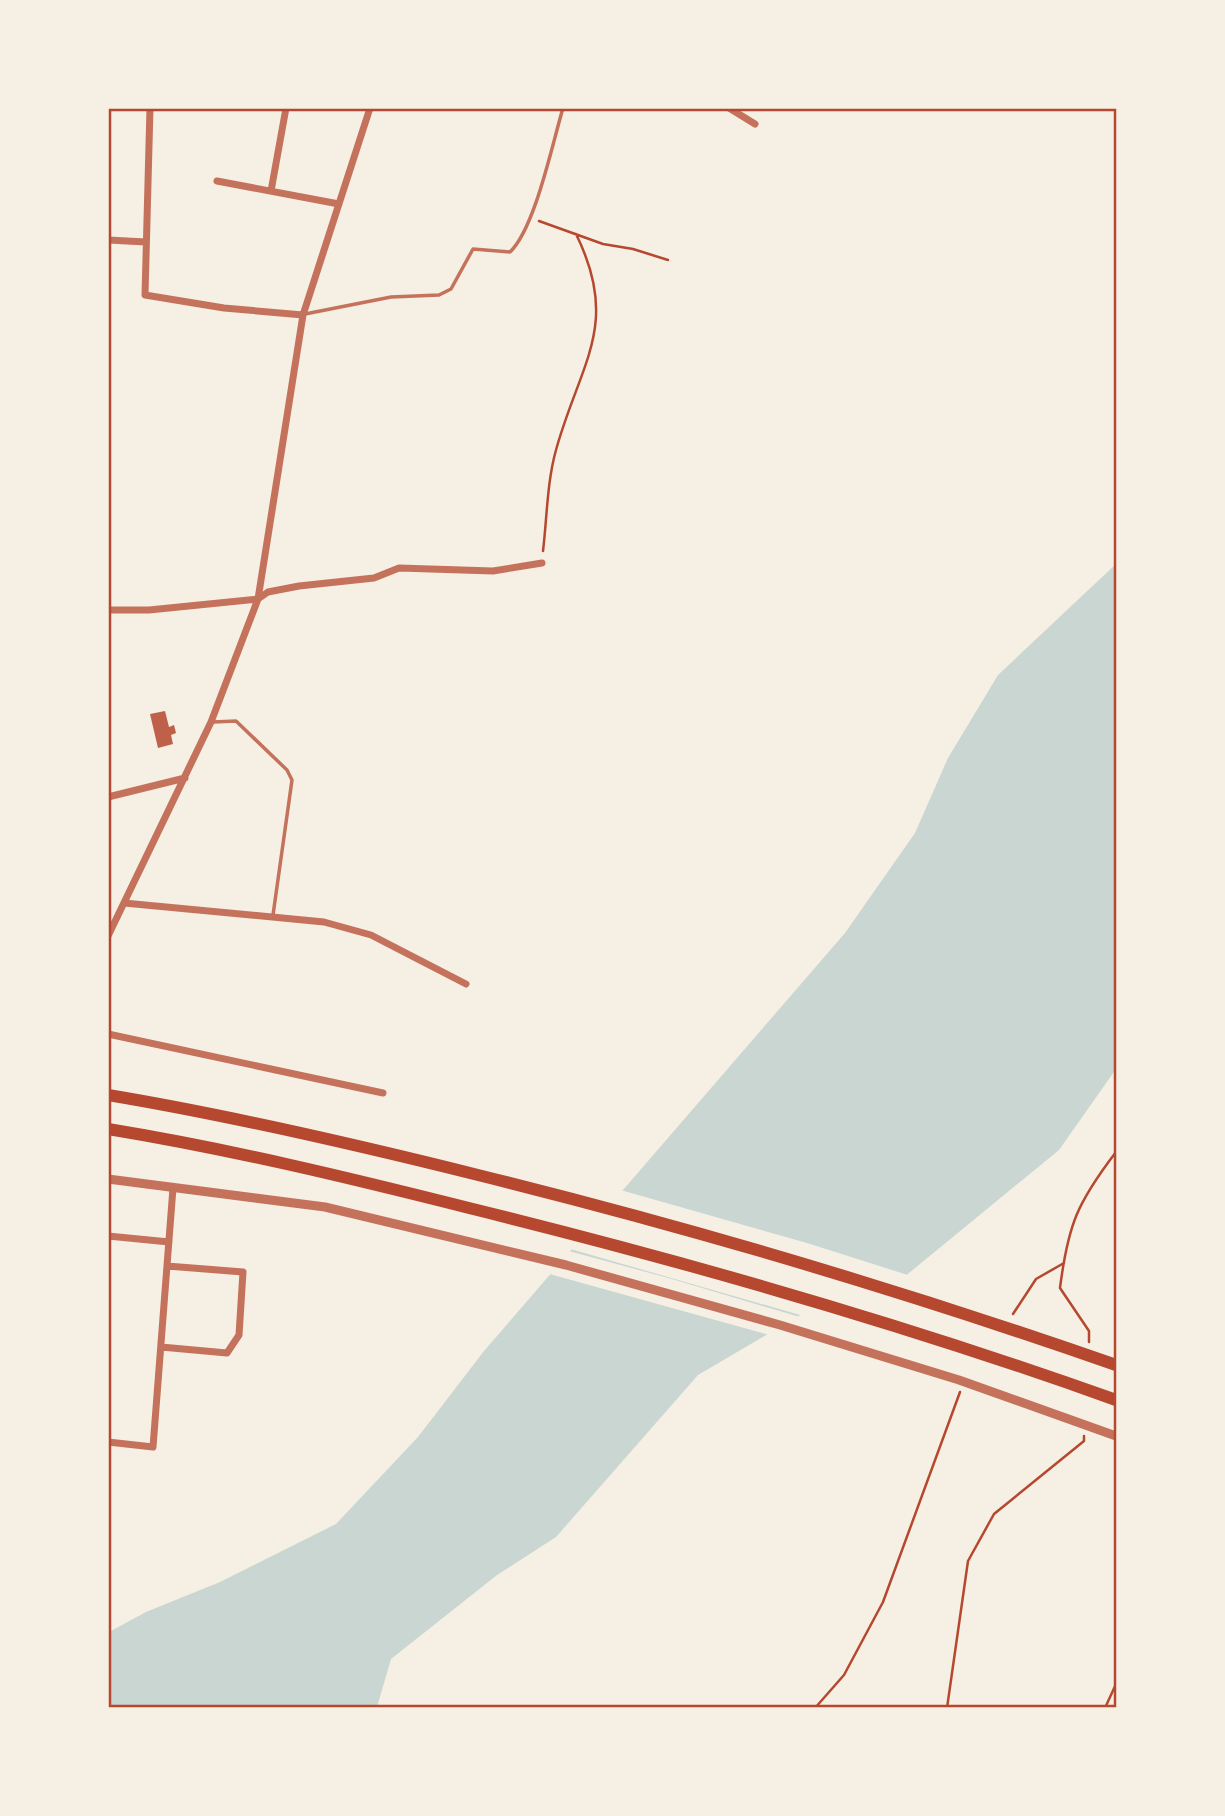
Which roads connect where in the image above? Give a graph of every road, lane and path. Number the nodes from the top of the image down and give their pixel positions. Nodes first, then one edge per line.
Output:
1 (150, 108) edge
2 (286, 108) edge
3 (370, 108) edge
4 (563, 108) edge
5 (729, 108) edge
6 (755, 124) dead end
7 (217, 181) dead end
8 (271, 191) junction
9 (339, 204) junction
10 (530, 217) junction
11 (576, 234) junction
12 (108, 240) edge
13 (146, 243) junction
14 (668, 260) dead end
15 (303, 314) junction
16 (542, 563) joint
17 (258, 599) junction
18 (108, 610) edge
19 (211, 722) junction
20 (185, 778) junction
21 (108, 797) edge
22 (124, 902) junction
23 (273, 915) junction
24 (108, 936) edge
25 (466, 984) dead end
26 (108, 1034) edge
27 (383, 1093) dead end
28 (108, 1095) edge
29 (108, 1129) edge
30 (1116, 1152) edge
31 (108, 1179) edge
32 (173, 1188) junction
33 (108, 1236) edge
34 (169, 1242) junction
35 (1064, 1264) junction
36 (167, 1266) junction
37 (1013, 1314) dead end
38 (1089, 1344) dead end
39 (161, 1347) junction
40 (1116, 1365) edge
41 (967, 1383) dead end
42 (1116, 1400) edge
43 (1085, 1427) dead end
44 (1116, 1436) edge
45 (108, 1442) edge
46 (1116, 1684) edge
47 (815, 1707) edge
48 (947, 1707) edge
49 (1105, 1707) edge

1 - 13 street
2 - 8 street
3 - 9 street
4 - 10 lane
5 - 6 street
7 - 8 street
8 - 9 street
9 - 15 street
10 - 11 path
10 - 15 lane
11 - 14 path
11 - 16 path
12 - 13 street
13 - 15 street
15 - 17 street
16 - 17 street
17 - 18 street
17 - 19 street
19 - 20 street
19 - 23 lane
20 - 21 street
20 - 22 street
22 - 23 street
22 - 24 street
23 - 25 street
26 - 27 street
28 - 40 highway
29 - 42 highway
30 - 35 path
31 - 32 street
32 - 34 street
32 - 44 street
33 - 34 street
34 - 36 street
35 - 37 path
35 - 38 path
36 - 39 street
36 - 39 street
39 - 45 street
41 - 47 path
43 - 48 path
46 - 49 path

